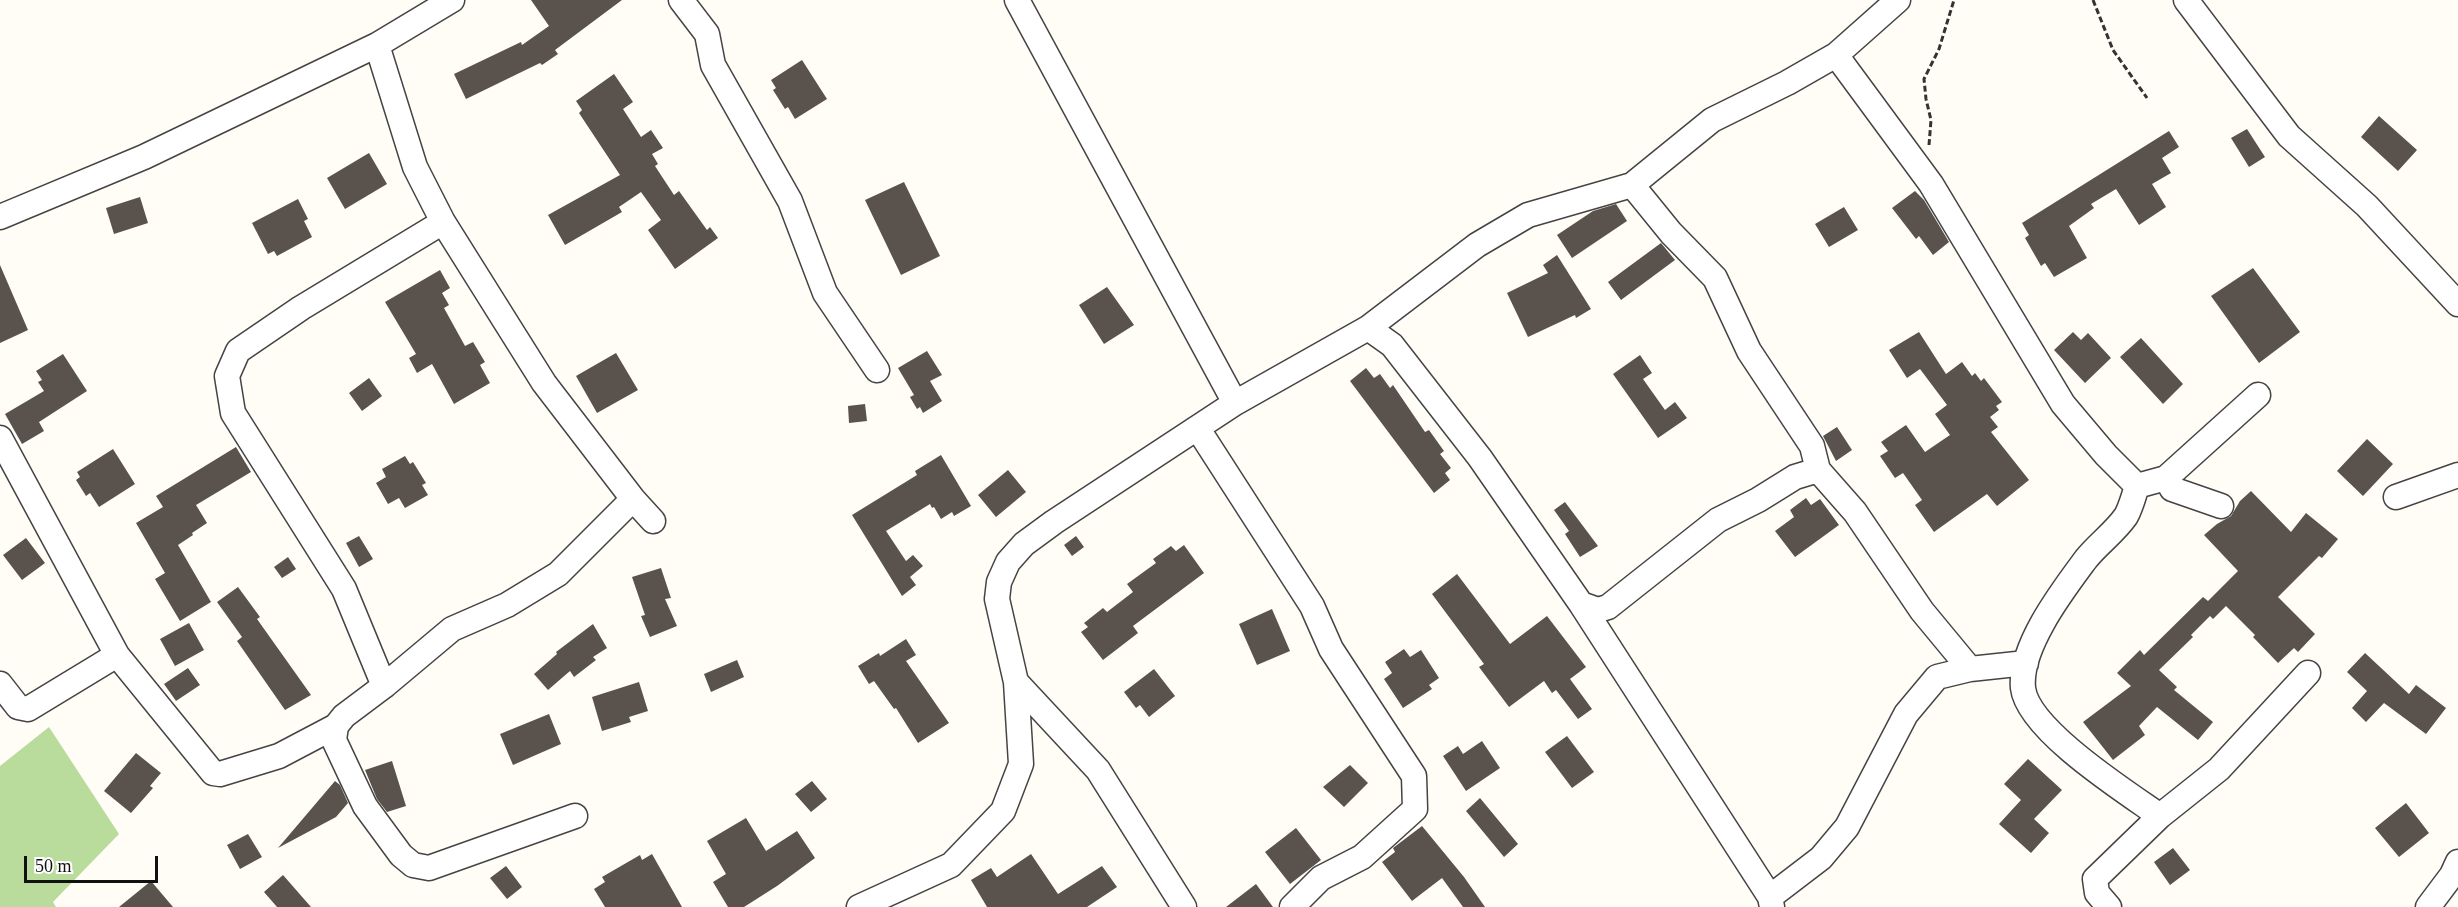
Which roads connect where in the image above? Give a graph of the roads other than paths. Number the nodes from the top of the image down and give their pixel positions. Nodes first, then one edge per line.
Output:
1 (452, 0) edge
2 (681, 0) edge
3 (1017, 0) edge
4 (1898, 0) edge
5 (2186, 0) edge
6 (377, 45) junction
7 (1836, 55) junction
8 (1632, 185) junction
9 (0, 217) edge
10 (443, 222) junction
11 (2458, 303) edge
12 (1368, 328) junction
13 (877, 370) dead end
14 (2258, 394) dead end
15 (1236, 404) junction
16 (1198, 429) junction
17 (0, 438) edge
18 (1818, 470) junction
19 (2458, 475) edge
20 (2166, 477) junction
21 (2137, 486) junction
22 (2396, 497) dead end
23 (633, 499) junction
24 (2221, 506) dead end
25 (653, 521) dead end
26 (1581, 604) junction
27 (117, 655) junction
28 (2026, 663) junction
29 (1970, 669) junction
30 (2308, 673) dead end
31 (1016, 681) junction
32 (0, 684) edge
33 (384, 686) junction
34 (336, 726) junction
35 (575, 816) dead end
36 (2160, 816) junction
37 (2458, 862) edge
38 (1771, 902) edge
39 (859, 907) edge
40 (1184, 907) edge
41 (1292, 907) edge
42 (2109, 907) edge
43 (2428, 907) edge

1 - 6 street
2 - 13 street
3 - 15 street
4 - 7 street
5 - 11 street
6 - 9 street
6 - 10 street
7 - 8 street
7 - 21 street
8 - 12 street
8 - 18 street
10 - 23 street
10 - 33 street
12 - 15 street
12 - 26 street
14 - 20 street
15 - 16 street
16 - 31 street
16 - 41 street
17 - 27 street
18 - 26 street
18 - 29 street
19 - 22 street
20 - 21 street
20 - 24 street
21 - 28 street
23 - 25 street
23 - 33 street
26 - 38 street
27 - 32 street
27 - 34 street
28 - 29 street
28 - 36 street
29 - 38 street
30 - 36 street
31 - 39 street
31 - 40 street
33 - 34 street
34 - 35 street
36 - 42 street
37 - 43 street

